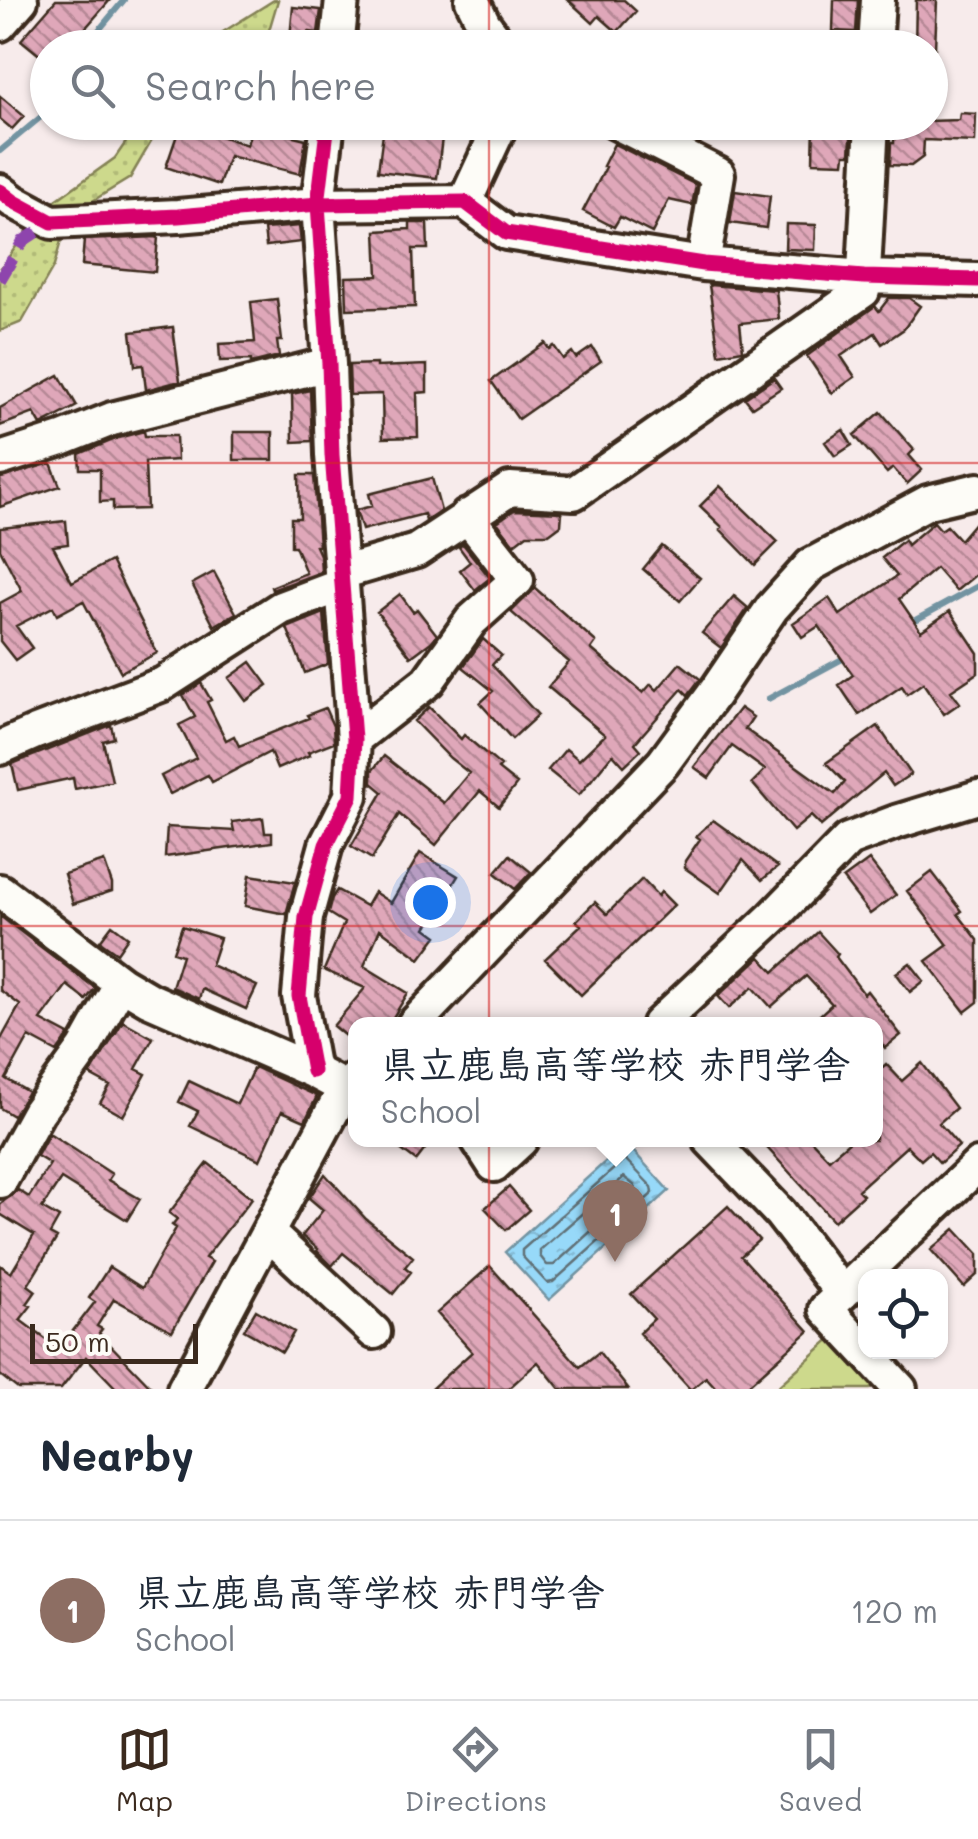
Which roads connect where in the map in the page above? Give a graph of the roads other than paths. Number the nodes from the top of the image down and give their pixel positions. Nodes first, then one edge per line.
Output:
1 (21, 0) edge
2 (342, 0) edge
3 (472, 0) edge
4 (878, 0) edge
5 (0, 24) edge
6 (339, 30) edge
7 (488, 30) edge
8 (877, 30) edge
9 (326, 140) edge
10 (494, 140) edge
11 (651, 140) edge
12 (871, 140) edge
13 (0, 191) edge
14 (465, 202) junction
15 (318, 204) junction
16 (704, 264) junction
17 (864, 277) junction
18 (978, 280) edge
19 (328, 364) junction
20 (0, 459) edge
21 (978, 490) edge
22 (467, 516) junction
23 (342, 579) junction
24 (354, 739) junction
25 (0, 748) edge
26 (978, 797) edge
27 (0, 891) edge
28 (122, 983) junction
29 (421, 1017) edge
30 (666, 1017) edge
31 (313, 1071) junction
32 (348, 1083) edge
33 (348, 1088) edge
34 (482, 1147) edge
35 (514, 1147) edge
36 (717, 1147) edge
37 (978, 1165) edge
38 (0, 1181) edge
39 (268, 1232) junction
40 (842, 1293) junction
41 (374, 1332) dead end
42 (897, 1388) edge
43 (184, 1389) edge

1 - 5 street
2 - 6 street
3 - 7 street
4 - 8 street
9 - 15 street
10 - 14 street
11 - 16 street
12 - 17 street
13 - 15 street
14 - 15 street
14 - 16 street
15 - 19 street
16 - 17 street
17 - 18 street
17 - 22 street
19 - 20 street
19 - 23 street
21 - 29 street
22 - 23 street
22 - 24 street
23 - 24 street
23 - 25 street
24 - 31 street
26 - 30 street
27 - 28 street
28 - 31 street
28 - 38 street
31 - 32 street
33 - 39 street
34 - 35 street
36 - 40 street
37 - 40 street
39 - 41 street
39 - 43 street
40 - 42 street

